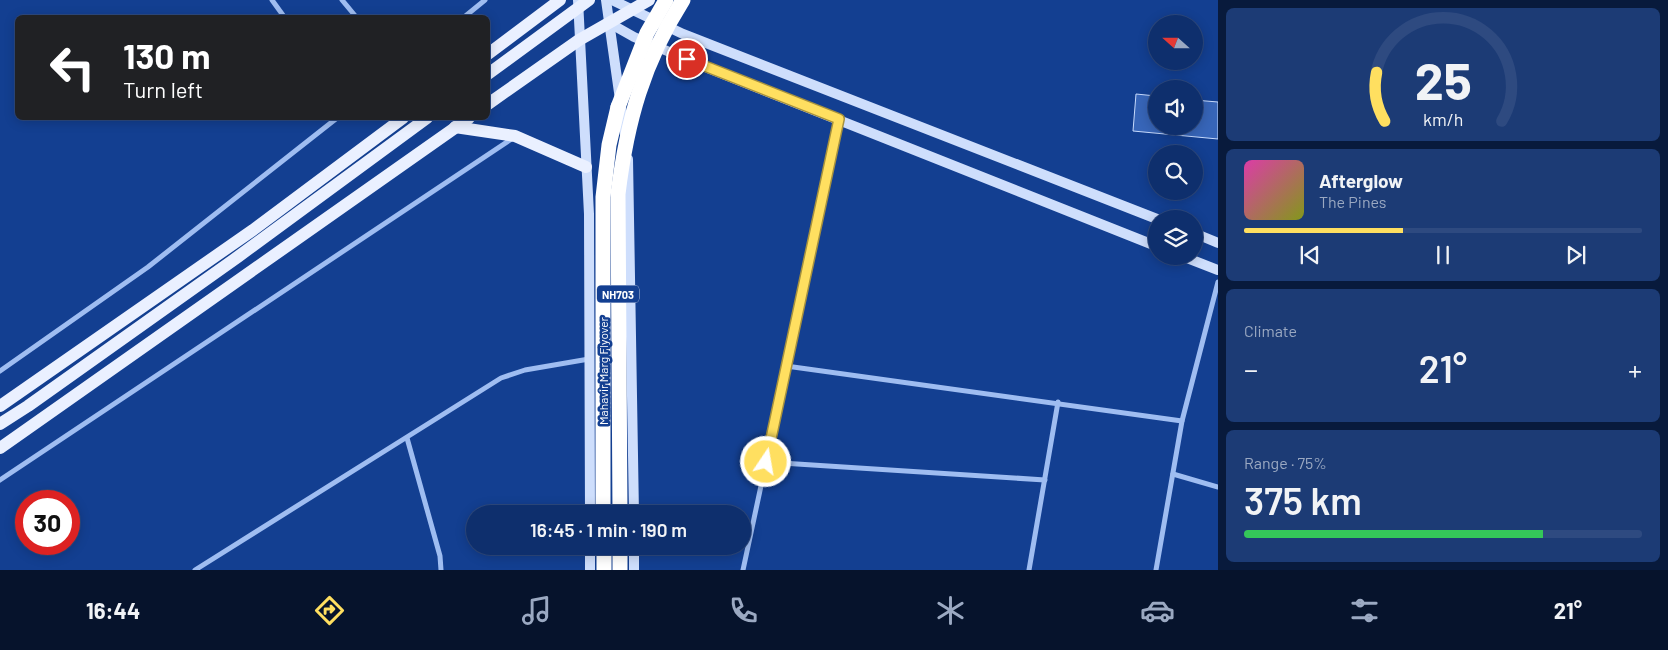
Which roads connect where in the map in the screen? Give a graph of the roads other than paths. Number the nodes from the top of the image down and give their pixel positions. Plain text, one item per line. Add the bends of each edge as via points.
1 (272, 0) edge
2 (342, 0) edge
3 (485, 0) edge
4 (560, 0) edge
5 (578, 0) edge
6 (588, 0) edge
7 (606, 0) edge
8 (612, 0) edge
9 (649, 0) edge
10 (666, 0) edge
11 (682, 0) edge
12 (632, 10) junction
13 (283, 15) edge
14 (354, 15) edge
15 (466, 15) edge
16 (611, 24) junction
17 (579, 40) junction
18 (490, 52) edge
19 (490, 73) edge
20 (490, 103) edge
21 (839, 119) junction
22 (334, 120) edge
23 (401, 120) edge
24 (424, 120) edge
25 (466, 120) edge
26 (455, 127) junction
27 (515, 136) junction
28 (586, 167) junction
29 (1148, 215) edge
30 (1203, 237) edge
31 (1148, 243) edge
32 (1218, 243) edge
33 (1203, 264) edge
34 (1218, 270) edge
35 (1218, 282) edge
36 (589, 359) junction
37 (786, 366) junction
38 (0, 371) edge
39 (1058, 402) junction
40 (0, 406) edge
41 (1182, 421) junction
42 (0, 424) edge
43 (406, 438) junction
44 (0, 448) edge
45 (766, 462) junction
46 (1173, 474) junction
47 (0, 480) edge
48 (1045, 480) junction
49 (1218, 487) edge
50 (590, 505) edge
51 (604, 505) edge
52 (620, 505) edge
53 (634, 505) edge
54 (590, 555) edge
55 (604, 555) edge
56 (620, 555) edge
57 (634, 555) edge
58 (195, 570) edge
59 (441, 570) edge
60 (590, 570) edge
61 (604, 570) edge
62 (620, 570) edge
63 (634, 570) edge
64 (743, 570) edge
65 (1029, 570) edge
66 (1156, 570) edge

1 - 13 street
2 - 14 street
3 - 15 street
4 - 18 main road
5 - 17 street
6 - 19 main road, bridge
7 - 16 street
8 - 12 street
9 - 12 main road
10 - 51 highway, Mahavir Marg Flyover / NH703, bridge via 647,34 618,107 607,163 603,197
11 - 52 highway, Mahavir Marg Flyover / NH703, bridge via 652,54 636,96 624,146 618,194
12 - 16 main road
12 - 29 street via 683,34
16 - 17 main road
16 - 21 street via 634,38
16 - 53 street via 629,166
17 - 20 main road
17 - 28 street
21 - 31 street
21 - 37 street
22 - 38 street via 148,267
23 - 40 main road via 253,230
24 - 42 main road via 239,256
25 - 26 main road
26 - 27 main road
26 - 44 main road
27 - 28 main road
27 - 47 street
28 - 36 street
30 - 32 street
33 - 34 street
35 - 41 street
36 - 43 street via 525,370 501,378
36 - 50 street
37 - 39 street
37 - 45 street
39 - 41 street
39 - 48 street
41 - 46 street
43 - 58 street
43 - 59 street via 440,556
45 - 48 street
45 - 64 street
46 - 49 street
46 - 66 street
48 - 65 street
54 - 60 street
55 - 61 highway
56 - 62 highway
57 - 63 street

